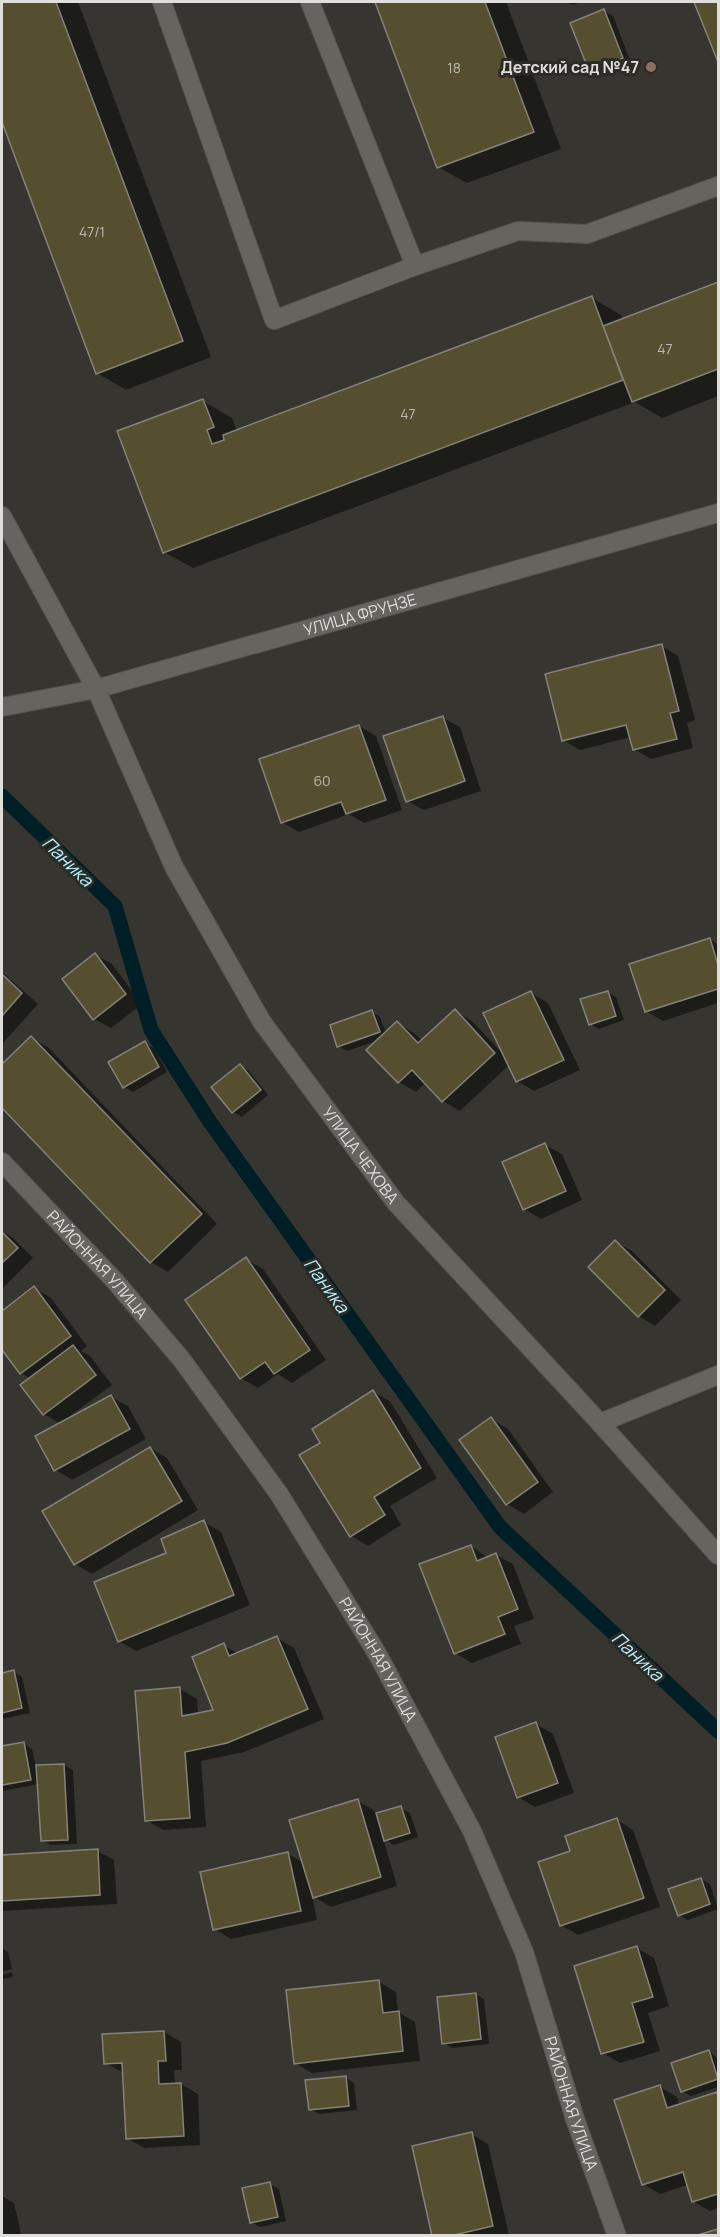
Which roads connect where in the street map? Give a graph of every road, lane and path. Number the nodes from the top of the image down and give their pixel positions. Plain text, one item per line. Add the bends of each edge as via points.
1 (162, 2) edge
2 (310, 2) edge
3 (718, 186) edge
4 (415, 266) junction
5 (718, 513) edge
6 (2, 516) edge
7 (96, 689) junction
8 (2, 707) edge
9 (2, 1162) edge
10 (718, 1375) edge
11 (600, 1423) junction
12 (718, 1555) edge
13 (617, 2235) edge

1 - 4 street via 274,320
2 - 4 street
3 - 4 street via 587,234 518,231
5 - 7 street, УЛИЦА ФРУНЗЕ
6 - 7 street, УЛИЦА ЧЕХОВА
7 - 8 street, УЛИЦА ФРУНЗЕ
7 - 11 street, УЛИЦА ЧЕХОВА via 174,867 262,1022 396,1203
9 - 13 street, РАЙОННАЯ УЛИЦА via 115,1281 182,1360 279,1494 378,1655 472,1831 524,1952 575,2119
10 - 11 street
11 - 12 street, УЛИЦА ЧЕХОВА

